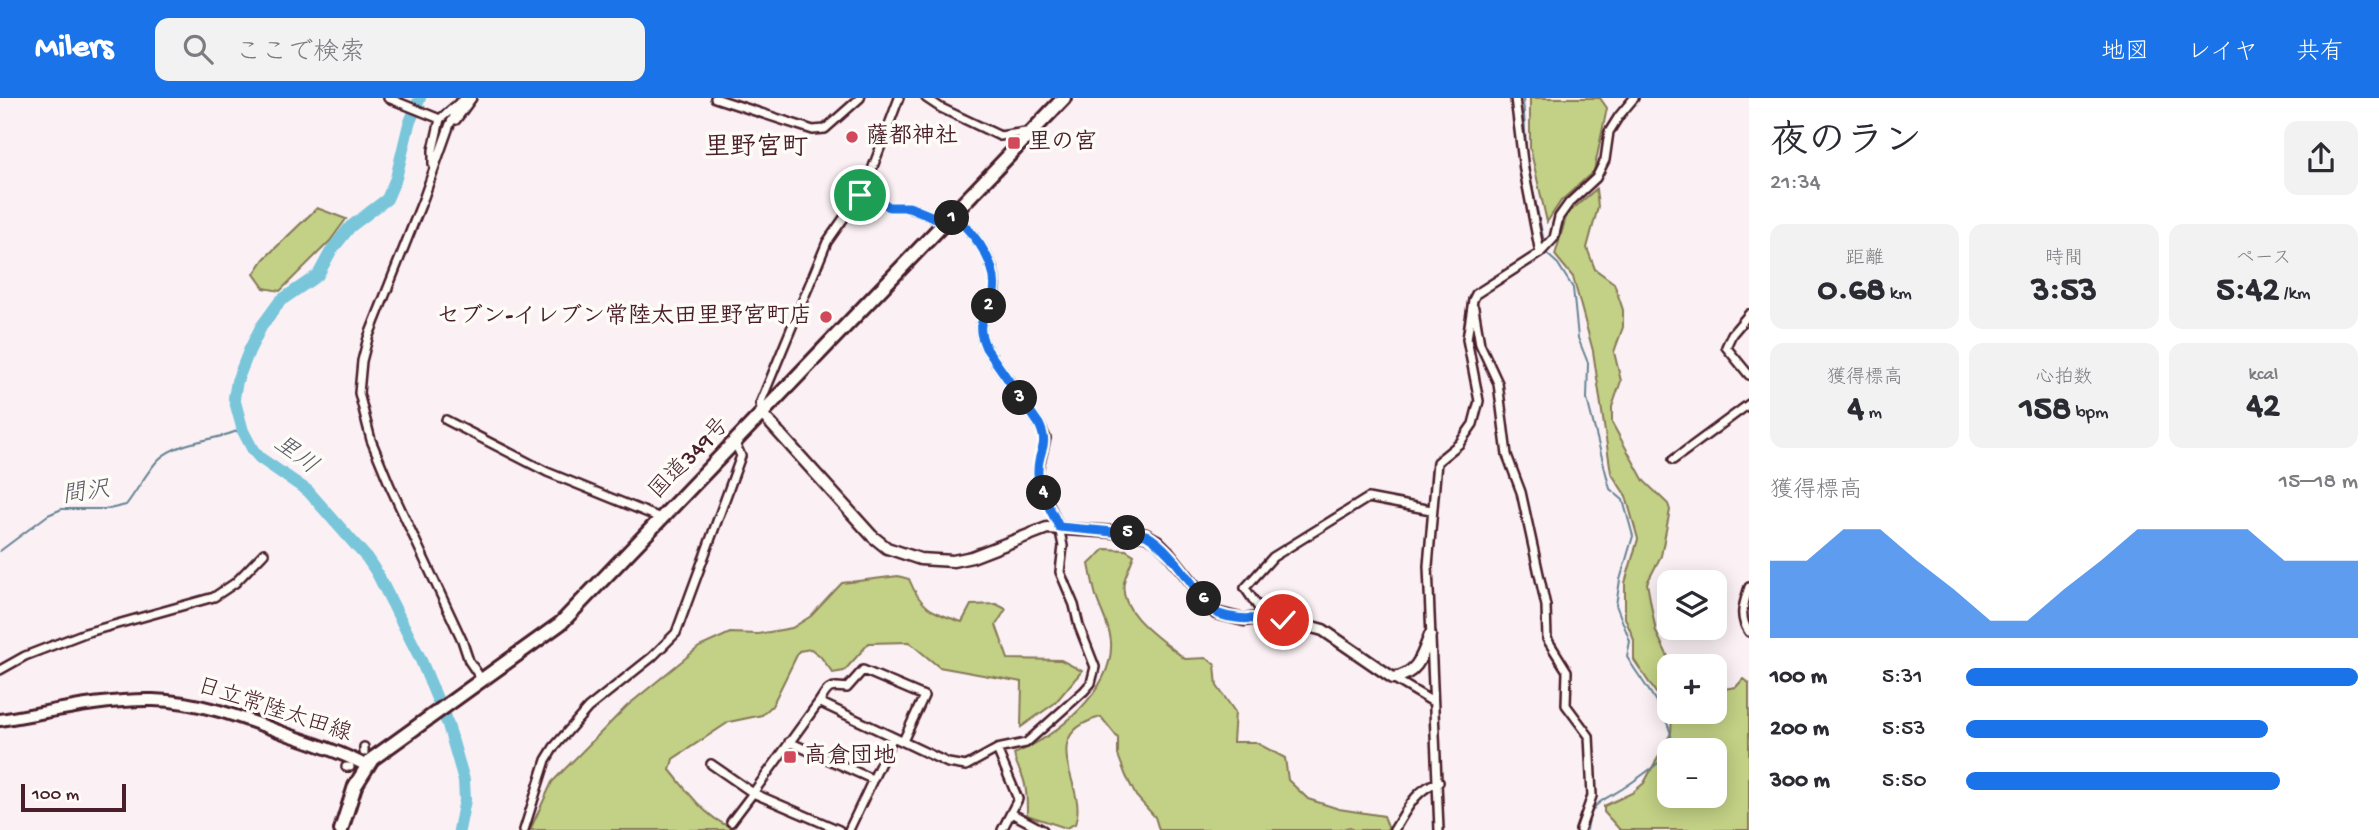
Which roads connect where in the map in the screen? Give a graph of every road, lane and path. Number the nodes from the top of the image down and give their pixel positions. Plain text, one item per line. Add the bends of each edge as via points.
1 (388, 98) edge
2 (464, 98) edge
3 (472, 98) edge
4 (715, 98) edge
5 (860, 98) edge
6 (887, 98) edge
7 (926, 98) edge
8 (1064, 98) edge
9 (1515, 98) edge
10 (1634, 98) edge
11 (897, 100) edge
12 (438, 117) junction
13 (449, 128) junction
14 (1033, 131) junction
15 (433, 172) junction
16 (865, 188) junction
17 (950, 217) junction
18 (1540, 253) junction
19 (1473, 300) junction
20 (1749, 314) edge
21 (1749, 375) edge
22 (1749, 404) edge
23 (762, 414) junction
24 (446, 420) dead end
25 (735, 443) junction
26 (1673, 460) dead end
27 (1431, 510) junction
28 (661, 521) junction
29 (1059, 527) junction
30 (264, 553) dead end
31 (1749, 587) edge
32 (1265, 617) junction
33 (1749, 632) edge
34 (1430, 635) junction
35 (0, 670) edge
36 (1394, 678) junction
37 (478, 682) junction
38 (819, 702) junction
39 (1433, 702) junction
40 (0, 720) edge
41 (893, 737) junction
42 (903, 741) junction
43 (789, 742) junction
44 (997, 749) junction
45 (711, 764) dead end
46 (367, 766) junction
47 (872, 779) junction
48 (1439, 782) junction
49 (753, 793) junction
50 (1012, 813) junction
51 (731, 822) dead end
52 (341, 830) edge
53 (524, 830) edge
54 (839, 830) edge
55 (849, 830) edge
56 (1002, 830) edge
57 (1043, 830) edge
58 (1394, 830) edge
59 (1439, 830) edge
60 (1580, 830) edge

1 - 12 street
2 - 12 street
2 - 13 street
3 - 13 street
4 - 5 street via 813,130 825,129
6 - 11 street
7 - 14 street via 1000,136
8 - 14 highway, 国道349号
9 - 18 street
10 - 18 street via 1609,132 1605,160 1596,178 1564,210 1554,238
11 - 16 street
12 - 15 street
13 - 15 street
14 - 17 highway, 国道349号
15 - 37 street via 368,338 359,393 371,440
16 - 17 street via 889,207
16 - 23 street via 827,242 760,404
17 - 23 highway, 国道349号
17 - 29 street via 971,232 992,268 996,282 979,326 981,337 1046,438 1038,471
18 - 19 street
19 - 27 street via 1467,339 1479,401 1473,424 1459,444 1437,462
19 - 60 street via 1479,344 1499,383 1507,455 1521,492 1546,606 1547,639 1567,671 1566,705 1589,736 1592,796
20 - 21 street via 1726,347
22 - 26 street
23 - 25 highway, 国道349号
23 - 29 street via 887,548 953,561
24 - 28 street via 547,472
25 - 28 highway, 国道349号
25 - 53 street via 741,456 676,633 588,708 554,747
27 - 32 street via 1368,498 1273,557 1245,588
27 - 34 street
28 - 37 highway, 国道349号 via 561,623
29 - 32 street via 1146,535 1167,551 1216,613 1244,620
29 - 44 street via 1063,546 1060,572 1094,674 1084,691 1026,743
30 - 35 street via 214,597 97,629 24,656
31 - 33 street via 1742,619
32 - 36 street via 1323,630
34 - 36 street via 1418,666
34 - 39 street
36 - 39 street
37 - 46 highway, 国道349号 via 383,749
38 - 41 street
38 - 42 street via 832,687 847,688 863,670 924,696
38 - 43 street
39 - 48 street
40 - 46 main road, 日立常陸太田線 via 134,700 180,702 222,712
41 - 42 street
41 - 47 street
42 - 44 street via 957,765
43 - 47 street
43 - 49 street
44 - 50 street via 1017,792
45 - 49 street
46 - 52 highway, 国道349号 via 355,786
47 - 55 street
48 - 58 street via 1427,785
48 - 59 street
49 - 51 street
49 - 54 street
50 - 56 street
50 - 57 street

